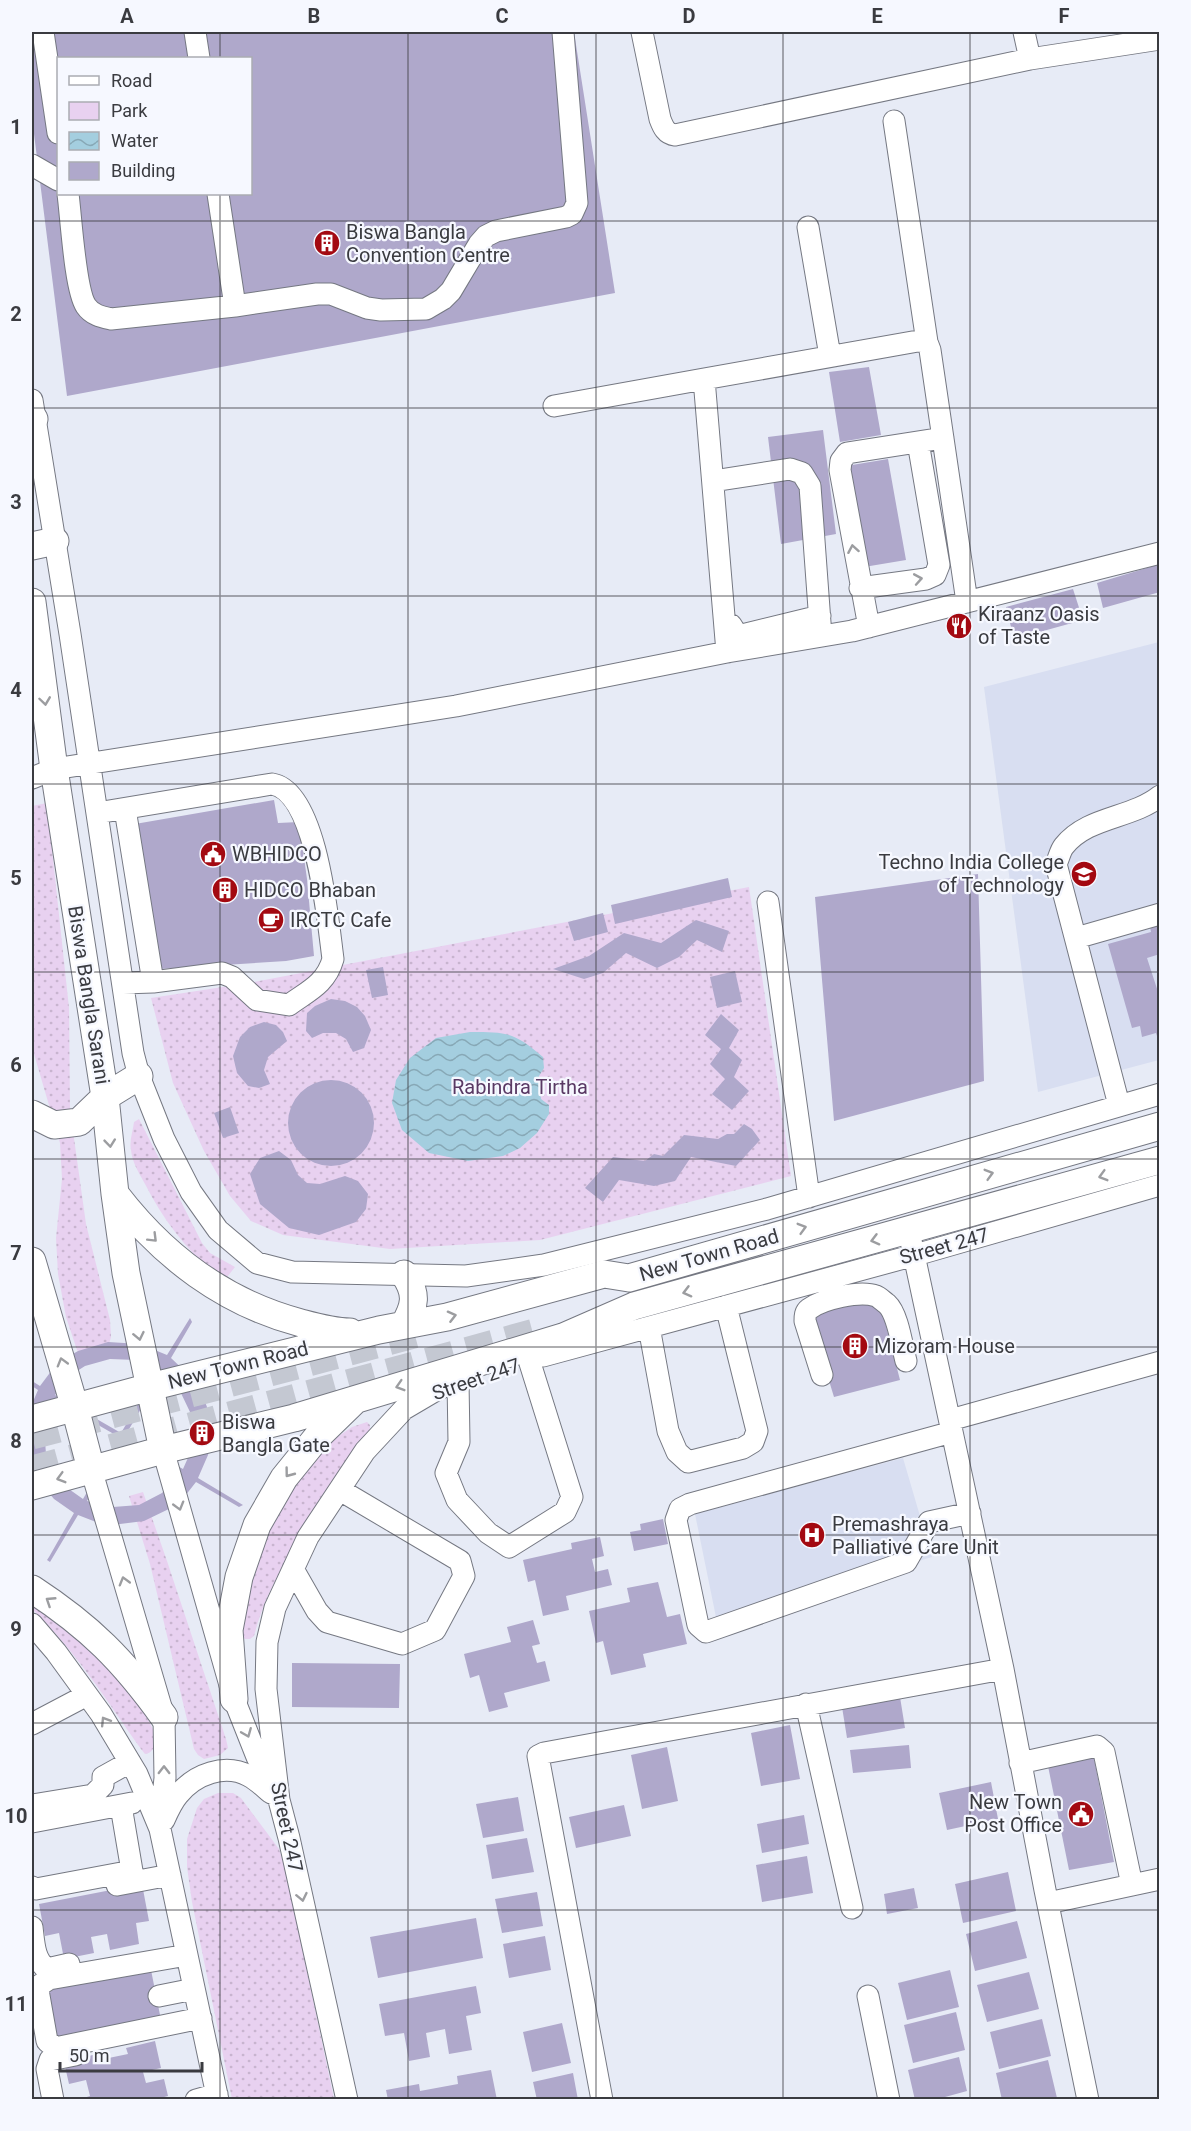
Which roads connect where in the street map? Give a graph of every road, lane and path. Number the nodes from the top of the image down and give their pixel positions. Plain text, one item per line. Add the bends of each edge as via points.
1 (43, 32) edge
2 (195, 32) edge
3 (563, 32) edge
4 (642, 32) edge
5 (1024, 32) edge
6 (1160, 39) edge
7 (199, 57) edge
8 (1030, 59) junction
9 (894, 121) dead end
10 (57, 126) edge
11 (32, 165) edge
12 (57, 179) edge
13 (68, 195) edge
14 (218, 195) edge
15 (808, 227) dead end
16 (235, 306) junction
17 (927, 342) junction
18 (830, 356) junction
19 (704, 379) junction
20 (554, 406) dead end
21 (32, 413) edge
22 (943, 438) junction
23 (918, 442) junction
24 (720, 480) junction
25 (43, 543) edge
26 (959, 549) junction
27 (937, 552) junction
28 (1160, 553) edge
29 (860, 588) junction
30 (32, 602) edge
31 (967, 602) junction
32 (821, 626) junction
33 (869, 627) junction
34 (727, 652) junction
35 (89, 765) junction
36 (43, 774) edge
37 (1160, 796) edge
38 (124, 808) junction
39 (96, 813) junction
40 (768, 902) dead end
41 (1160, 914) edge
42 (1076, 938) junction
43 (153, 982) junction
44 (123, 983) junction
45 (139, 1076) junction
46 (1160, 1094) edge
47 (105, 1097) junction
48 (1119, 1105) junction
49 (32, 1114) edge
50 (1160, 1126) edge
51 (1160, 1160) edge
52 (1160, 1185) edge
53 (115, 1194) junction
54 (809, 1197) junction
55 (911, 1243) junction
56 (32, 1261) edge
57 (404, 1274) junction
58 (629, 1278) junction
59 (822, 1279) junction
60 (564, 1296) dead end
61 (828, 1300) junction
62 (726, 1306) junction
63 (641, 1317) junction
64 (571, 1322) dead end
65 (391, 1327) junction
66 (529, 1360) junction
67 (906, 1361) dead end
68 (1160, 1362) edge
69 (822, 1375) dead end
70 (458, 1381) junction
71 (150, 1387) junction
72 (357, 1399) junction
73 (75, 1408) junction
74 (32, 1419) edge
75 (951, 1426) junction
76 (163, 1450) junction
77 (91, 1469) junction
78 (32, 1486) edge
79 (340, 1490) junction
80 (970, 1513) junction
81 (293, 1569) junction
82 (32, 1589) edge
83 (32, 1624) edge
84 (1003, 1669) junction
85 (87, 1695) junction
86 (234, 1699) junction
87 (806, 1704) junction
88 (164, 1717) junction
89 (32, 1724) edge
90 (130, 1761) junction
91 (1020, 1763) junction
92 (148, 1800) junction
93 (279, 1800) junction
94 (32, 1805) edge
95 (121, 1806) junction
96 (32, 1822) edge
97 (160, 1829) junction
98 (170, 1875) junction
99 (1160, 1879) edge
100 (1132, 1885) junction
101 (32, 1887) edge
102 (1048, 1904) junction
103 (32, 1906) edge
104 (852, 1908) dead end
105 (32, 1928) edge
106 (186, 1948) junction
107 (194, 1989) junction
108 (159, 1996) dead end
109 (868, 1996) dead end
110 (202, 2023) junction
111 (218, 2097) edge
112 (53, 2100) edge
113 (196, 2100) edge
114 (346, 2100) edge
115 (602, 2100) edge
116 (889, 2100) edge
117 (1088, 2100) edge

1 - 10 street
2 - 7 street
3 - 16 street via 577,203 572,214 486,236 451,291 426,309 367,308 331,294
4 - 8 street via 660,119 663,128 675,135
5 - 8 street
6 - 8 street
9 - 17 street
11 - 12 street
13 - 16 street via 80,290 86,306 96,315 111,319
14 - 16 street
15 - 18 street
17 - 18 street
17 - 22 street
18 - 19 street
19 - 20 street
19 - 24 street
21 - 25 street
22 - 23 street
22 - 26 street
23 - 27 street
29 -> 23 street via 841,461 847,453
24 - 32 street via 790,469 802,473 810,486
24 - 32 street via 735,634
24 - 34 street
25 - 35 street
26 - 27 street
26 - 31 street
29 -> 27 street via 935,575 939,565
28 - 31 street
29 - 33 street
30 -> 36 main road, Biswa Bangla Sarani
31 - 33 street
32 - 33 street
32 - 34 street
34 - 35 street via 456,706
35 - 36 street
35 - 39 street
36 - 47 main road, Biswa Bangla Sarani
37 - 42 street via 1147,807 1084,828 1063,847 1056,864
38 - 39 street
38 - 43 street
38 - 43 street via 281,785 309,830 320,868 333,960 322,981 289,1005 257,1000 232,976 222,973
39 - 44 street
40 - 54 street
41 - 42 street
42 - 48 street
43 - 44 street
44 - 45 street
45 - 47 main road
45 - 57 street via 191,1192 218,1230 257,1263 292,1272
46 - 48 street
47 - 49 main road via 79,1122 54,1125
47 -> 53 main road, Biswa Bangla Sarani
48 - 54 street
58 -> 50 main road, New Town Road
51 -> 55 main road
52 - 55 street, Street 247
53 -> 65 main road via 178,1262 230,1295 277,1316 317,1327 347,1332
53 -> 71 main road, Biswa Bangla Sarani via 126,1273
54 - 57 street via 544,1265 466,1275
55 - 59 street, Street 247
55 -> 63 main road
55 - 75 street
73 -> 56 main road
57 - 65 main road via 414,1296 412,1311
58 - 60 main road
65 -> 58 main road, New Town Road via 447,1317 604,1274
59 - 61 street
59 - 62 street, Street 247
61 - 67 street via 854,1294 876,1296 890,1306
61 - 69 street via 805,1314
62 - 63 street, Street 247
62 - 63 street via 757,1431 753,1442 743,1448 687,1462 677,1452 669,1431
63 - 64 main road
63 - 66 street, Street 247
63 -> 72 main road
65 - 71 main road, New Town Road
66 - 70 street, Street 247
66 - 70 street via 572,1497 565,1512 509,1547 488,1533 457,1500 446,1473 459,1442
68 - 75 street
70 - 79 street, Street 247 via 404,1409 365,1451
71 - 73 main road, New Town Road
71 - 76 main road, Biswa Bangla Sarani
72 - 76 main road
72 -> 86 main road via 318,1436 284,1478 257,1526 239,1576 229,1630
73 - 74 main road
73 - 77 main road
75 - 80 street
75 - 80 street via 680,1509 676,1520 699,1626 706,1632 906,1562 929,1522
76 - 77 main road
76 -> 86 street
77 -> 78 main road
88 -> 77 street
79 - 81 street, Street 247
79 - 81 street via 460,1561 464,1576 435,1630 402,1644 327,1622
80 - 84 street
81 - 93 street, Street 247 via 275,1608 267,1642 266,1689
88 -> 82 main road via 103,1642
83 - 85 street
84 - 87 street
84 - 91 street
85 - 89 street
90 -> 85 street
86 -> 93 street
87 - 104 street
87 - 115 street via 538,1756
97 -> 88 street via 165,1778
90 - 92 street
90 - 94 street via 104,1777 103,1785 93,1795
91 - 100 street via 1096,1746 1104,1752
91 - 102 street
92 - 95 street
92 - 97 street
93 - 97 street via 251,1776 224,1770 198,1777 187,1785 176,1796
93 -> 114 street, Street 247
95 - 96 street
95 - 101 street via 132,1871
97 - 98 street
98 - 103 street via 38,1901
98 - 106 street
99 - 100 street
100 - 102 street
102 - 117 street
105 - 106 street via 36,1956 47,1969
106 - 107 street
106 - 110 street via 49,1979 40,1985 47,2041 55,2048
107 - 108 street
107 - 110 street
109 - 116 street
110 - 111 street
110 - 112 street via 50,2060 47,2069
111 - 113 street

